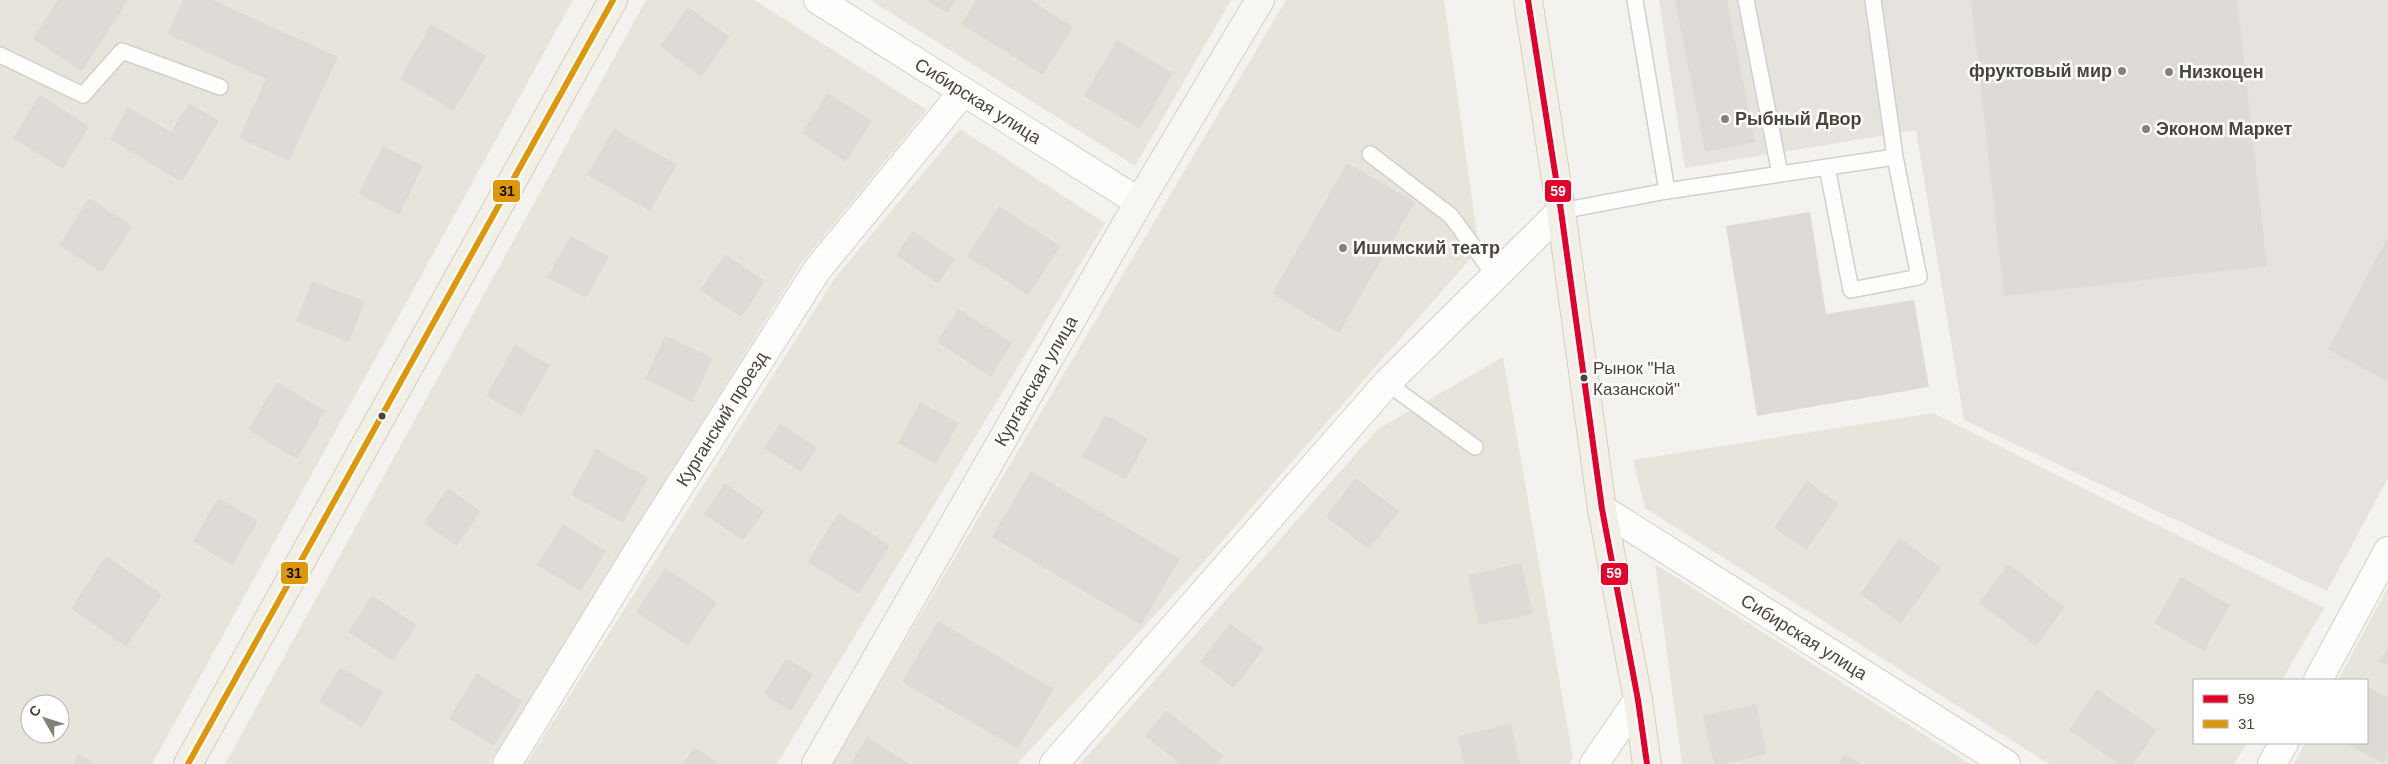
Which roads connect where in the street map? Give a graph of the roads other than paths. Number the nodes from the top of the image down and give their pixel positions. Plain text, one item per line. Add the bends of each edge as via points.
1 (613, 0) edge
2 (818, 0) edge
3 (1260, 0) edge
4 (1528, 0) edge
5 (1634, 0) edge
6 (1746, 0) edge
7 (1873, 0) edge
8 (0, 55) edge
9 (220, 86) dead end
10 (963, 92) junction
11 (1370, 154) dead end
12 (1895, 157) junction
13 (1827, 167) junction
14 (1780, 174) junction
15 (1667, 191) junction
16 (1139, 202) junction
17 (1561, 211) junction
18 (1495, 276) junction
19 (1388, 383) junction
20 (1475, 447) dead end
21 (1602, 509) junction
22 (2388, 551) edge
23 (2319, 679) edge
24 (1638, 700) junction
25 (2283, 744) edge
26 (188, 764) edge
27 (507, 764) edge
28 (816, 764) edge
29 (1054, 764) edge
30 (1594, 764) edge
31 (1647, 764) edge
32 (2006, 764) edge
33 (2272, 764) edge

1 - 26 main road
2 - 10 street, Сибирская улица
3 - 16 main road, Курганская улица
4 - 17 main road
5 - 15 lane
6 - 14 lane
7 - 12 lane
8 - 9 lane via 83,95 122,51
10 - 16 street, Сибирская улица
10 - 27 street, Курганский проезд via 817,270
11 - 18 lane via 1451,216
12 - 13 lane
12 - 13 lane via 1919,277 1851,290
13 - 14 lane
14 - 15 lane
15 - 17 lane
16 - 28 main road, Курганская улица
17 - 18 street
17 - 21 main road
18 - 19 street
19 - 20 lane
19 - 29 street
21 - 24 main road
21 - 32 street, Сибирская улица
22 - 23 street
24 - 30 street
24 - 31 main road
25 - 33 street

